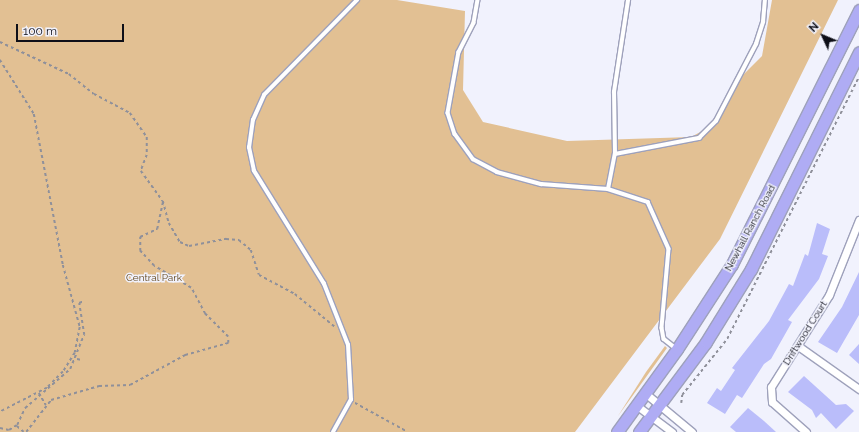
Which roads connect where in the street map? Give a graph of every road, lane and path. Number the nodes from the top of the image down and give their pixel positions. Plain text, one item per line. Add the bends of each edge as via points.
1 (358, 0) edge
2 (478, 0) edge
3 (628, 0) edge
4 (765, 0) edge
5 (859, 10) edge
6 (0, 42) edge
7 (859, 52) edge
8 (0, 60) edge
9 (615, 154) junction
10 (608, 189) junction
11 (163, 201) junction
12 (859, 220) edge
13 (84, 300) dead end
14 (343, 332) junction
15 (798, 346) junction
16 (678, 349) junction
17 (77, 359) junction
18 (82, 360) dead end
19 (859, 389) edge
20 (39, 393) junction
21 (645, 393) junction
22 (41, 397) junction
23 (351, 400) junction
24 (660, 404) junction
25 (46, 405) junction
26 (636, 405) junction
27 (0, 412) edge
28 (651, 416) junction
29 (17, 426) junction
30 (0, 428) edge
31 (10, 431) edge
32 (25, 432) edge
33 (333, 432) edge
34 (408, 432) edge
35 (617, 432) edge
36 (639, 432) edge
37 (672, 432) edge
38 (692, 432) edge
39 (806, 432) edge

1 - 14 lane via 264,95 253,120 249,148 254,171 324,284
2 - 10 lane via 474,23 460,52 448,113 454,134 473,159 496,172 541,184
3 - 9 lane via 614,92
4 - 9 lane via 763,22 756,44 716,121 699,138
5 - 16 main road, Newhall Ranch Road via 732,264
6 - 11 path via 69,74 94,94 130,113 147,137 147,155 142,171
7 - 24 main road, Newhall Ranch Road via 751,269 706,342
8 - 20 path via 34,114 63,265 80,327 70,364
9 - 10 lane
10 - 16 lane via 648,202 655,213 670,249 671,264 662,328 664,338
11 - 14 path via 169,223 180,242 189,246 239,240 251,250 259,275 294,294
11 - 25 path via 157,228 140,237 140,251 154,266 191,288 205,314 228,336 228,343 185,355 130,385 88,388
12 - 15 street, Driftwood Court via 829,295
13 - 17 path via 79,303 84,335
14 - 23 lane via 353,388
15 - 19 street
15 - 39 street, Driftwood Court via 771,387 772,402
16 - 21 main road, Newhall Ranch Road
17 - 18 path
17 - 22 path via 66,374
20 - 22 path
20 - 27 path
21 - 24 street
21 - 26 main road, Newhall Ranch Road
22 - 25 path
22 - 29 path via 25,408
23 - 33 lane
23 - 34 path
24 - 28 main road, Newhall Ranch Road
24 - 38 street
25 - 32 path
26 - 28 street
26 - 35 main road, Newhall Ranch Road
28 - 36 main road, Newhall Ranch Road
28 - 37 street
29 - 31 path
29 - 32 path
30 - 31 path

